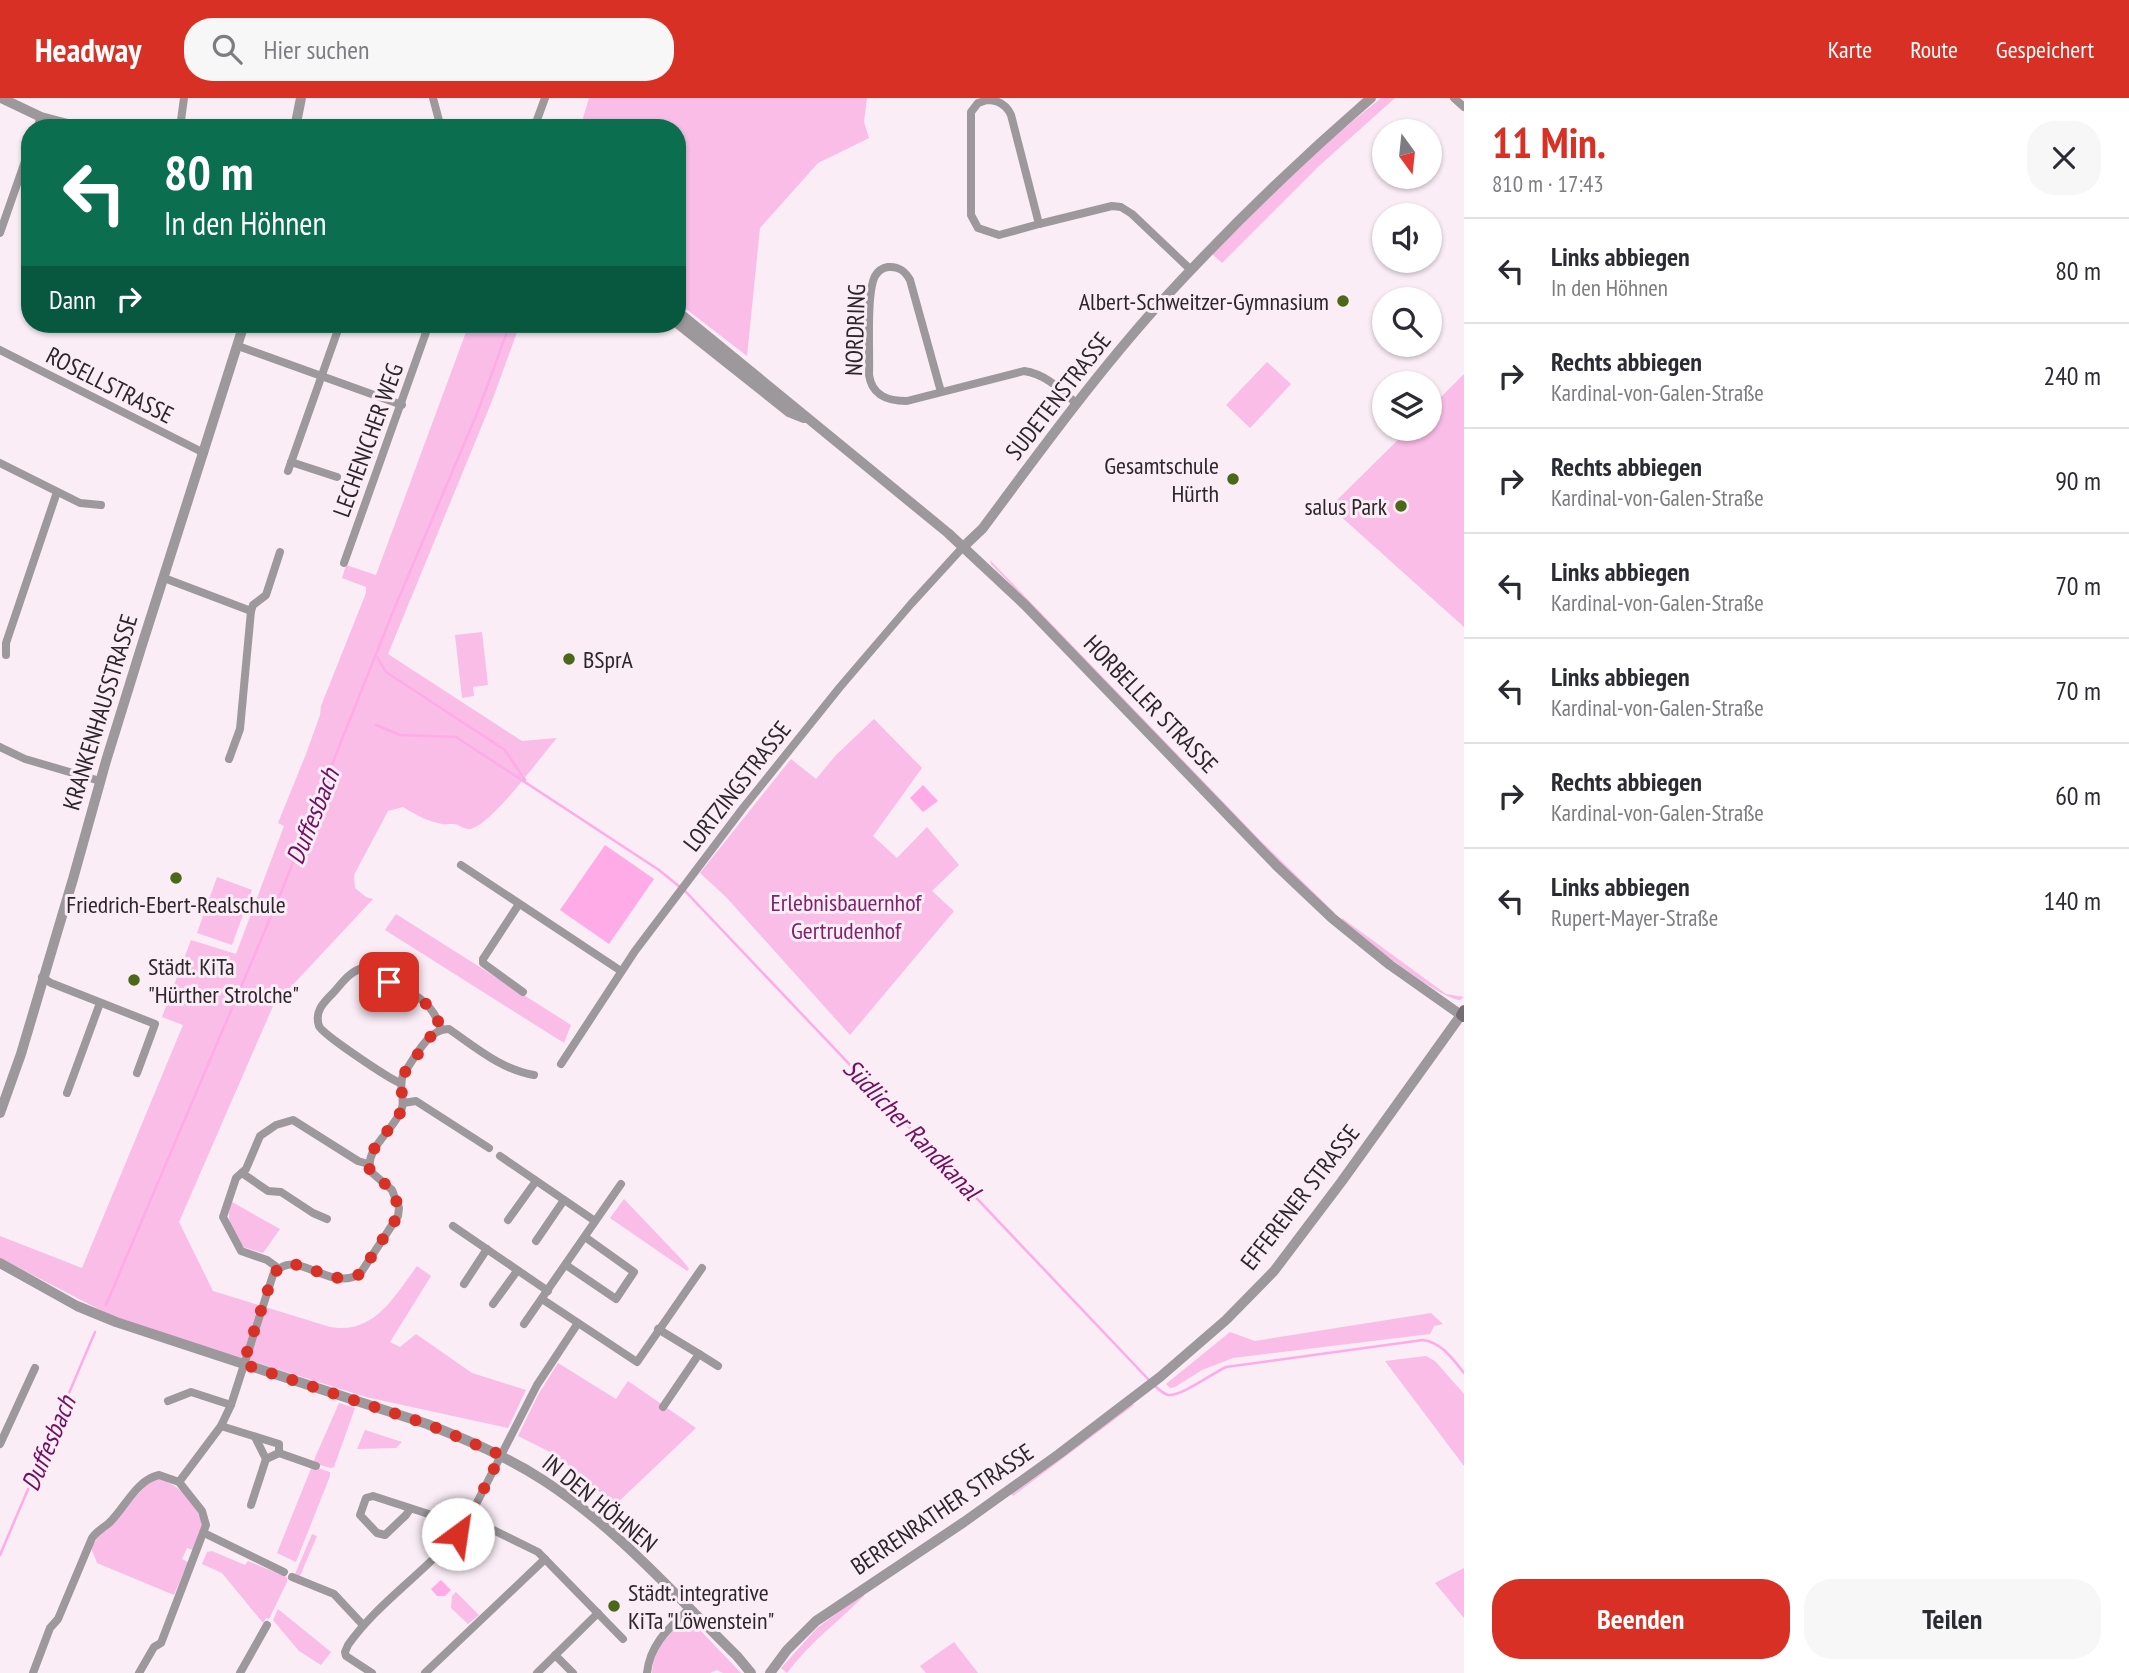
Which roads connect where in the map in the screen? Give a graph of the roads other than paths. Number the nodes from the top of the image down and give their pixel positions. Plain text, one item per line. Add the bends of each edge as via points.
1 (1, 98) edge
2 (184, 98) edge
3 (301, 98) edge
4 (433, 98) edge
5 (545, 98) edge
6 (1371, 98) edge
7 (1454, 98) edge
8 (1464, 107) edge
9 (41, 117) joint
10 (49, 119) edge
11 (181, 119) edge
12 (297, 119) edge
13 (439, 119) edge
14 (537, 119) edge
15 (21, 180) edge
16 (1039, 224) junction
17 (0, 233) edge
18 (1191, 270) junction
19 (686, 318) edge
20 (686, 330) edge
21 (241, 333) edge
22 (337, 333) edge
23 (426, 333) edge
24 (237, 346) junction
25 (0, 350) edge
26 (321, 376) junction
27 (941, 392) junction
28 (1077, 404) junction
29 (401, 405) junction
30 (807, 420) junction
31 (204, 453) junction
32 (0, 463) edge
33 (337, 477) dead end
34 (57, 492) junction
35 (101, 505) dead end
36 (963, 547) junction
37 (280, 552) dead end
38 (344, 563) dead end
39 (164, 578) junction
40 (251, 611) junction
41 (6, 655) dead end
42 (0, 747) edge
43 (229, 759) dead end
44 (100, 780) junction
45 (461, 865) dead end
46 (519, 904) junction
47 (621, 971) junction
48 (42, 977) junction
49 (523, 992) dead end
50 (100, 1003) junction
51 (1463, 1014) edge
52 (441, 1029) junction
53 (561, 1064) dead end
54 (137, 1073) dead end
55 (534, 1075) dead end
56 (400, 1083) junction
57 (67, 1093) dead end
58 (403, 1103) junction
59 (0, 1113) edge
60 (489, 1148) dead end
61 (500, 1156) dead end
62 (368, 1164) junction
63 (242, 1173) junction
64 (536, 1181) junction
65 (621, 1184) dead end
66 (564, 1200) junction
67 (327, 1219) dead end
68 (508, 1220) dead end
69 (595, 1221) junction
70 (453, 1226) dead end
71 (585, 1237) junction
72 (536, 1241) dead end
73 (486, 1249) junction
74 (0, 1263) edge
75 (566, 1265) junction
76 (278, 1268) junction
77 (702, 1268) dead end
78 (517, 1271) junction
79 (464, 1284) dead end
80 (548, 1291) junction
81 (542, 1299) junction
82 (493, 1304) dead end
83 (578, 1323) junction
84 (524, 1324) dead end
85 (658, 1329) junction
86 (699, 1354) junction
87 (243, 1364) junction
88 (718, 1366) dead end
89 (36, 1368) dead end
90 (1145, 1388) joint
91 (168, 1401) dead end
92 (231, 1405) junction
93 (663, 1407) dead end
94 (221, 1426) junction
95 (255, 1437) junction
96 (0, 1444) edge
97 (279, 1453) junction
98 (501, 1455) junction
99 (266, 1459) junction
100 (316, 1466) dead end
101 (179, 1482) junction
102 (251, 1505) dead end
103 (410, 1508) junction
104 (469, 1518) junction
105 (204, 1533) junction
106 (458, 1534) junction
107 (545, 1559) junction
108 (689, 1609) junction
109 (598, 1613) junction
110 (267, 1625) dead end
111 (363, 1625) junction
112 (623, 1639) dead end
113 (555, 1655) junction
114 (33, 1673) edge
115 (139, 1673) edge
116 (240, 1673) edge
117 (372, 1673) edge
118 (425, 1673) edge
119 (537, 1673) edge
120 (573, 1673) edge
121 (647, 1673) edge
122 (751, 1673) edge
123 (770, 1673) edge

1 - 9 street
2 - 11 street
3 - 12 street
4 - 13 street
5 - 14 street
6 - 18 street, SUDETENSTRASSE via 1306,155
7 - 8 street
9 - 10 street
15 - 17 street
16 - 16 street via 1008,109 996,100 978,103 971,112 970,125 974,221 984,232 999,235
16 - 18 street via 1121,207
18 - 28 street, SUDETENSTRASSE
19 - 30 street, HORBELLER STRASSE
20 - 30 street, HORBELLER STRASSE via 789,412
21 - 24 street, KRANKENHAUSSTRASSE
22 - 26 street
23 - 29 street, LECHENICHER WEG
24 - 26 street
24 - 31 street, KRANKENHAUSSTRASSE
25 - 31 street, ROSELLSTRASSE
26 - 29 street
26 - 33 street via 290,467
27 - 27 street, NORDRING via 910,280 898,267 887,267 873,279 870,383 875,391 895,401
27 - 28 street, NORDRING via 1024,371 1046,378
28 - 36 street, SUDETENSTRASSE
29 - 38 street, LECHENICHER WEG
30 - 36 street, HORBELLER STRASSE
31 - 39 street, KRANKENHAUSSTRASSE
32 - 34 street
34 - 35 street via 80,503
34 - 41 street via 6,643
36 - 47 street, LORTZINGSTRASSE via 840,687
36 - 51 street, HORBELLER STRASSE via 1332,918 1390,965
37 - 40 street via 266,595
39 - 40 street
39 - 44 street, KRANKENHAUSSTRASSE
40 - 43 street via 240,729
42 - 44 street via 25,759
44 - 48 street, KRANKENHAUSSTRASSE
45 - 46 street
46 - 47 street
46 - 49 street via 483,963
47 - 53 street, LORTZINGSTRASSE
48 - 50 street
48 - 59 street, KRANKENHAUSSTRASSE
50 - 54 street via 155,1024
50 - 57 street
51 - 90 street, EFFERENER STRASSE via 1274,1271 1226,1320
52 - 55 street via 449,1029 520,1073
52 - 56 street via 433,1033
52 - 56 street via 431,1007 363,968 353,972 321,1006 318,1020 323,1033
56 - 58 street
58 - 60 street via 416,1101
58 - 62 street
61 - 64 street
62 - 63 street via 293,1120 260,1136
62 - 76 street via 374,1176 392,1190 399,1208 360,1274 345,1280 295,1264
63 - 67 street
63 - 76 street via 223,1212 224,1222 241,1251
64 - 66 street
64 - 68 street
65 - 69 street
66 - 69 street
66 - 72 street
69 - 71 street
70 - 73 street
71 - 75 street
71 - 75 street via 634,1272 616,1299
73 - 78 street
73 - 79 street
74 - 87 street, IN DEN HÖHNEN via 95,1314
75 - 80 street
76 - 87 street
77 - 85 street
78 - 80 street
78 - 82 street
80 - 81 street
81 - 83 street
81 - 84 street
83 - 85 street via 637,1362
83 - 98 street via 537,1385
85 - 86 street
86 - 88 street
86 - 93 street
87 - 92 street
87 - 98 street, IN DEN HÖHNEN via 427,1424
89 - 96 street
90 - 123 street, BERRENRATHER STRASSE via 1006,1493 816,1621
91 - 92 street via 191,1392
92 - 94 street
94 - 95 street
94 - 101 street
95 - 97 street via 279,1444
95 - 99 street
97 - 99 street
97 - 100 street
98 - 104 street
98 - 108 street, IN DEN HÖHNEN via 581,1508
99 - 102 street
101 - 105 street via 202,1511
101 - 114 street via 159,1475 149,1478 98,1530
103 - 103 street via 373,1496 366,1498 360,1515 385,1535
103 - 106 street via 444,1519
104 - 106 street
104 - 107 street
105 - 111 street via 334,1594
105 - 115 street via 162,1643 154,1647
106 - 111 street
107 - 109 street
107 - 118 street
108 - 121 street via 654,1646
108 - 122 street, IN DEN HÖHNEN
109 - 112 street
109 - 113 street
110 - 116 street
111 - 117 street via 345,1652
113 - 119 street
113 - 120 street

